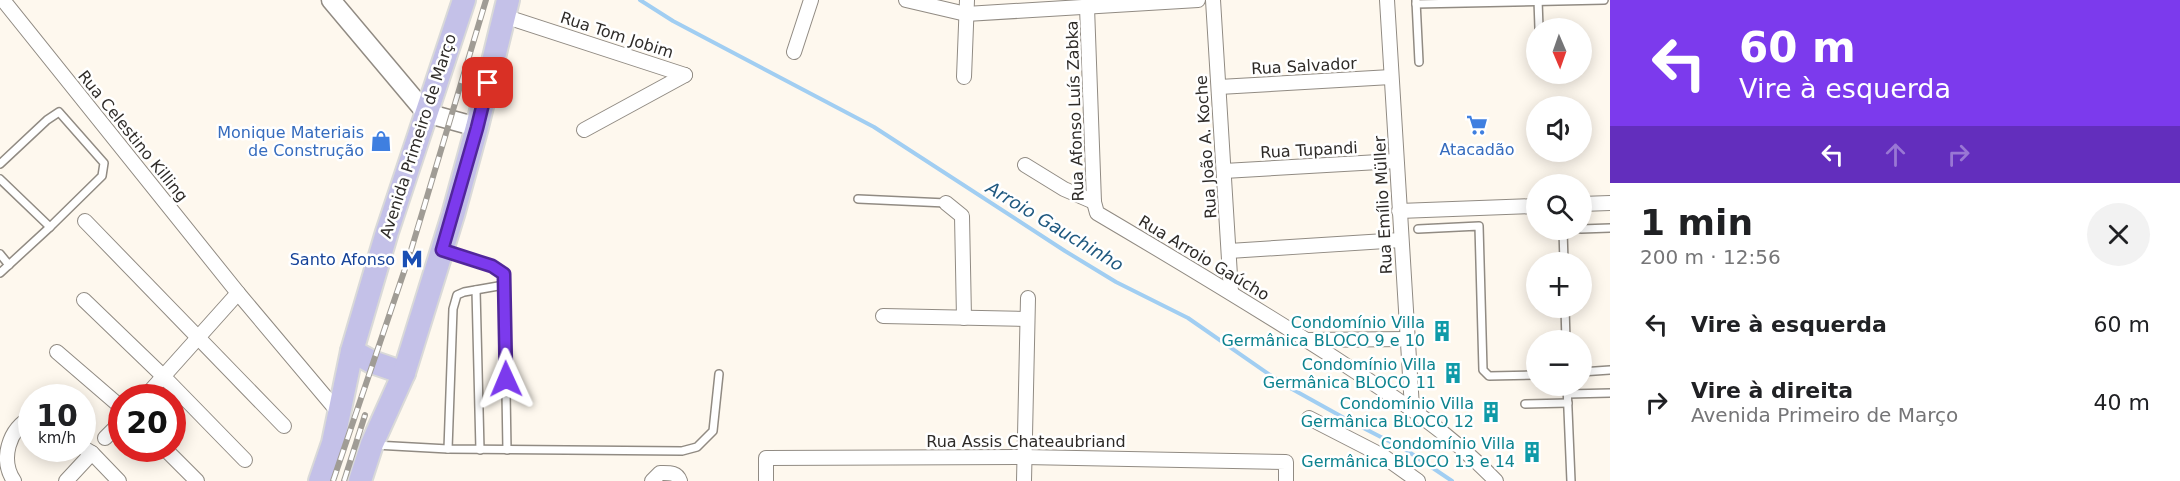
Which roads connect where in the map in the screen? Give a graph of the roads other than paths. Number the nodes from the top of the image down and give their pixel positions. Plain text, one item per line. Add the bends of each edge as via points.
1 (3, 0) edge
2 (331, 0) edge
3 (464, 0) edge
4 (811, 0) edge
5 (906, 0) edge
6 (1198, 0) edge
7 (1213, 0) edge
8 (1387, 0) edge
9 (1604, 0) edge
10 (1538, 1) edge
11 (1416, 2) edge
12 (967, 7) edge
13 (1087, 7) junction
14 (506, 8) edge
15 (1539, 18) edge
16 (794, 52) dead end
17 (1419, 62) dead end
18 (964, 77) dead end
19 (1391, 77) junction
20 (1219, 87) junction
21 (426, 112) junction
22 (477, 128) junction
23 (584, 130) dead end
24 (1396, 161) junction
25 (0, 164) edge
26 (1025, 165) dead end
27 (1224, 171) junction
28 (0, 179) edge
29 (858, 199) dead end
30 (1610, 202) edge
31 (946, 203) joint
32 (1592, 203) edge
33 (1526, 206) edge
34 (1096, 208) junction
35 (1399, 211) junction
36 (85, 220) dead end
37 (50, 227) junction
38 (1610, 228) edge
39 (1418, 229) dead end
40 (1592, 229) edge
41 (1401, 240) junction
42 (442, 250) junction
43 (1229, 251) junction
44 (0, 254) edge
45 (9, 265) junction
46 (0, 273) edge
47 (504, 285) junction
48 (476, 290) junction
49 (238, 292) junction
50 (1232, 292) junction
51 (1028, 298) dead end
52 (84, 300) dead end
53 (883, 316) dead end
54 (964, 318) junction
55 (1027, 318) junction
56 (199, 338) junction
57 (1407, 339) junction
58 (1306, 340) junction
59 (352, 351) junction
60 (57, 352) dead end
61 (1610, 370) edge
62 (1592, 371) edge
63 (404, 373) junction
64 (719, 374) dead end
65 (1526, 375) edge
66 (164, 377) junction
67 (157, 384) edge
68 (1610, 393) edge
69 (108, 396) edge
70 (1568, 399) junction
71 (1525, 404) dead end
72 (1412, 408) junction
73 (339, 413) junction
74 (1309, 417) dead end
75 (284, 426) dead end
76 (18, 429) edge
77 (108, 435) edge
78 (105, 438) dead end
79 (372, 444) junction
80 (448, 449) junction
81 (480, 450) junction
82 (507, 450) junction
83 (1024, 457) junction
84 (96, 459) edge
85 (245, 460) dead end
86 (79, 462) edge
87 (178, 462) edge
88 (14, 481) edge
89 (66, 481) edge
90 (119, 481) edge
91 (197, 481) edge
92 (320, 481) edge
93 (360, 481) edge
94 (652, 481) edge
95 (680, 481) edge
96 (766, 481) edge
97 (1024, 481) edge
98 (1286, 481) edge
99 (1418, 481) edge
100 (1496, 481) edge
101 (1571, 481) edge

1 - 49 street, Rua Celestino Killing
2 - 21 street
3 - 21 main road, Avenida Primeiro de Março
4 - 16 street
5 - 12 street
6 - 13 street
7 - 20 street, Rua João A. Koche
8 - 19 street, Rua Emílio Müller
9 - 10 lane
10 - 11 lane
10 - 15 lane
11 - 17 lane
12 - 13 street
12 - 18 street
13 - 34 street, Rua Afonso Luís Zabka
14 - 22 main road
14 - 23 street, Rua Tom Jobim via 685,75
19 - 20 street, Rua Salvador
19 - 24 street, Rua Emílio Müller
20 - 27 street, Rua João A. Koche
21 - 22 street
21 - 59 main road, Avenida Primeiro de Março
22 - 42 main road
24 - 27 street, Rua Tupandi
24 - 35 street, Rua Emílio Müller
25 - 37 lane via 59,112 104,163 102,176
26 - 34 street, Rua Arroio Gaúcho
27 - 43 street, Rua João A. Koche
28 - 37 lane
29 - 31 lane
30 - 32 street
31 - 54 street via 962,216
33 - 35 street
34 - 50 street, Rua Arroio Gaúcho
35 - 41 street, Rua Emílio Müller
36 - 56 street
37 - 45 lane
38 - 40 lane
39 - 65 lane via 1479,226 1483,370 1489,376
41 - 43 street
41 - 57 street, Rua Emílio Müller
42 - 47 lane via 492,266 504,274
42 - 63 main road
43 - 50 street, Rua João A. Koche
44 - 45 lane
45 - 46 lane
47 - 48 lane
47 - 82 lane
48 - 80 lane via 457,295 453,309
48 - 81 lane
49 - 56 street
49 - 73 street, Rua Celestino Killing
50 - 58 street, Rua Arroio Gaúcho
51 - 55 street
52 - 66 street
53 - 54 street
54 - 55 street
55 - 83 street
56 - 66 street
56 - 75 street
57 - 58 street
57 - 72 street, Rua Emílio Müller
58 - 72 street, Rua Arroio Gaúcho
59 - 63 main road
59 - 73 main road, Avenida Primeiro de Março
60 - 69 street
61 - 62 lane
63 - 79 main road
64 - 82 lane via 713,431 697,447 682,451
66 - 67 street
66 - 85 street
68 - 70 lane
70 - 71 lane
70 - 101 lane
72 - 100 street, Rua Arroio Gaúcho
73 - 92 main road, Avenida Primeiro de Março
74 - 99 street via 1383,456
76 - 88 street via 6,446 4,462
77 - 78 street
79 - 80 lane
79 - 93 main road
80 - 81 lane
81 - 82 lane
83 - 96 street, Rua Assis Chateaubriand via 766,458
83 - 97 street
83 - 98 street, Rua Assis Chateaubriand via 1286,462
84 - 90 street
86 - 89 street
87 - 91 street
94 - 95 street via 660,473 673,473

